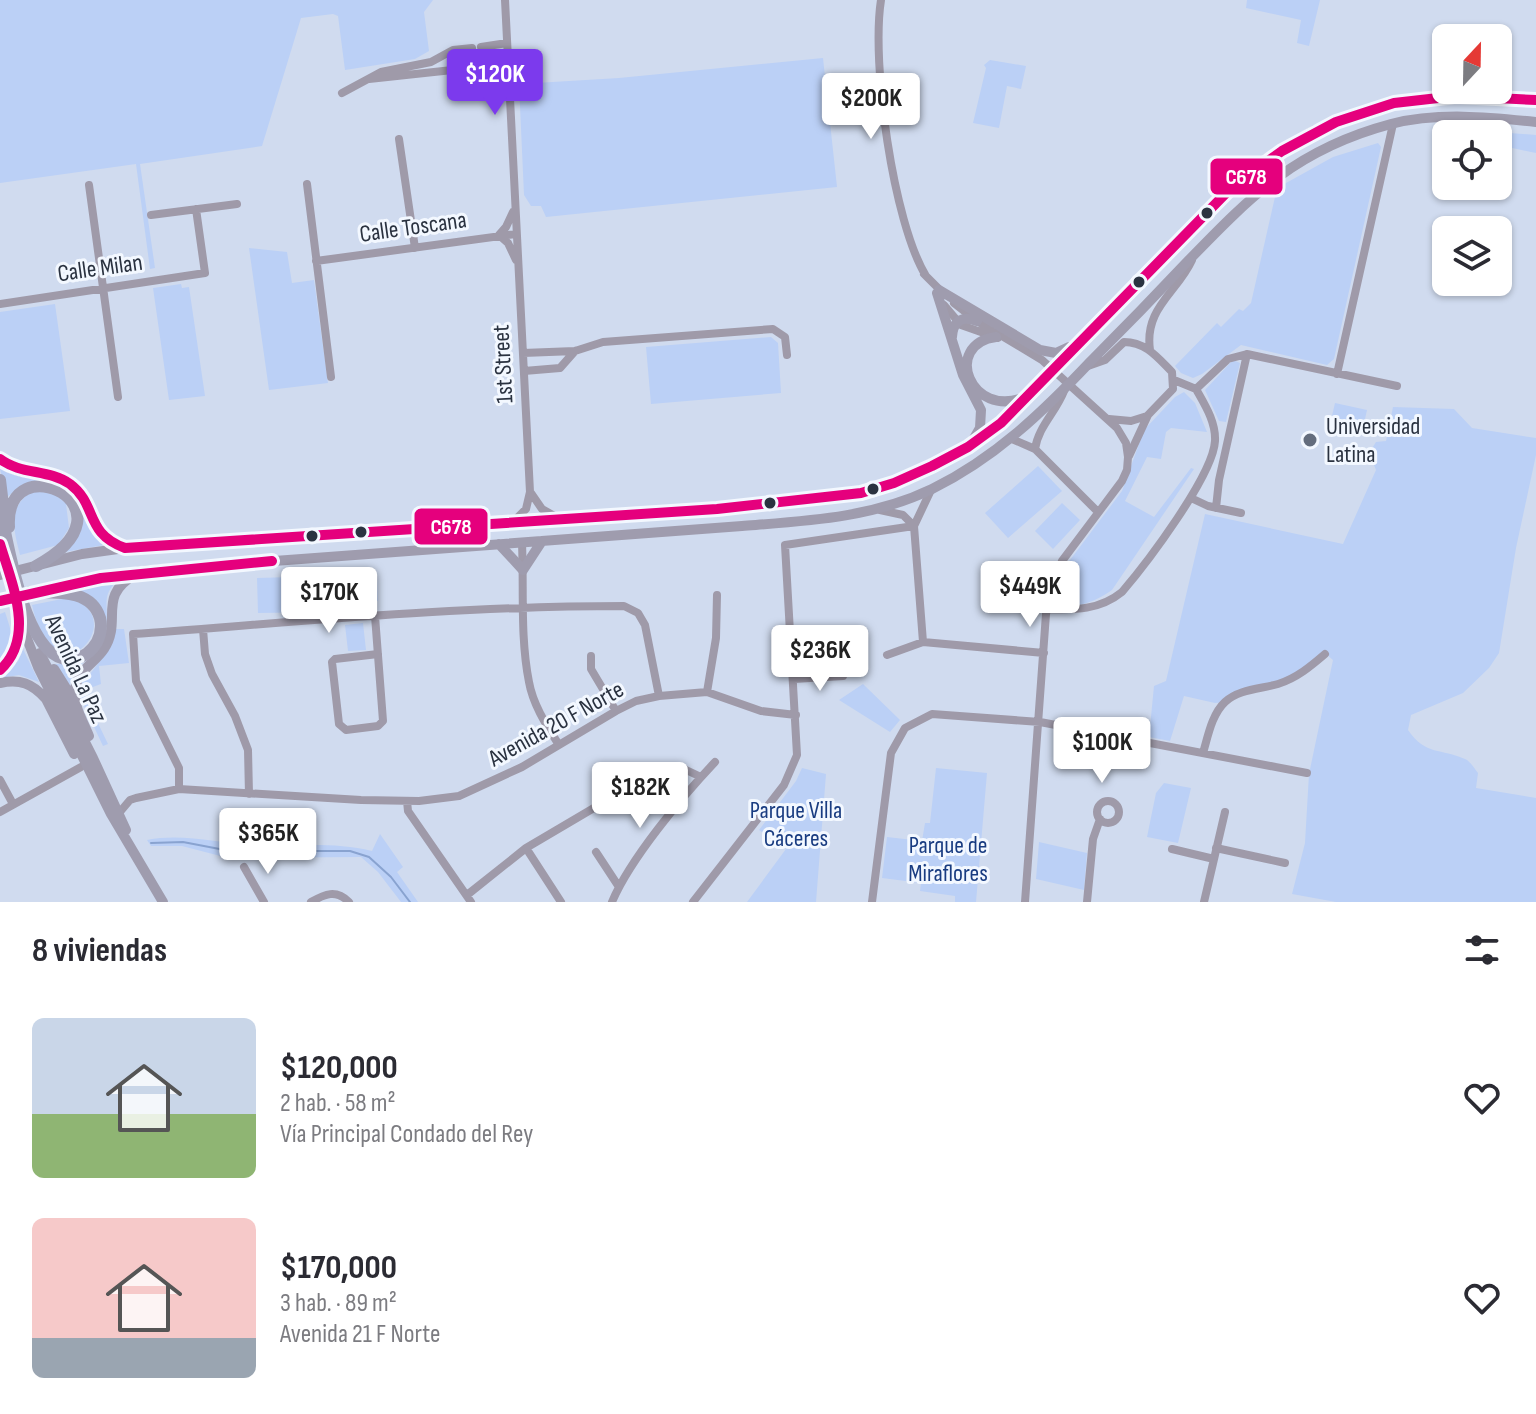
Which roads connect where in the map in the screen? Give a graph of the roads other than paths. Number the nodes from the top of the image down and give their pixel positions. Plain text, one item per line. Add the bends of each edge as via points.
1 (505, 0) edge
2 (881, 0) edge
3 (507, 43) junction
4 (453, 50) junction
5 (508, 64) junction
6 (456, 69) junction
7 (369, 79) junction
8 (342, 93) dead end
9 (1536, 100) edge
10 (1536, 122) edge
11 (1393, 124) junction
12 (399, 139) dead end
13 (307, 184) dead end
14 (89, 185) dead end
15 (237, 204) dead end
16 (515, 208) junction
17 (196, 209) junction
18 (151, 215) dead end
19 (516, 234) junction
20 (499, 235) junction
21 (415, 248) junction
22 (1195, 254) junction
23 (316, 261) junction
24 (518, 264) junction
25 (103, 288) junction
26 (938, 291) junction
27 (0, 304) edge
28 (977, 321) junction
29 (957, 322) junction
30 (1089, 331) junction
31 (996, 337) junction
32 (952, 338) junction
33 (1010, 342) junction
34 (1150, 350) junction
35 (575, 351) junction
36 (523, 353) junction
37 (1247, 354) junction
38 (787, 355) dead end
39 (1086, 367) junction
40 (524, 371) junction
41 (1337, 374) junction
42 (331, 377) dead end
43 (1174, 380) junction
44 (1397, 386) dead end
45 (1196, 389) junction
46 (1064, 391) junction
47 (118, 397) dead end
48 (1027, 397) junction
49 (1148, 415) junction
50 (1109, 418) junction
51 (1012, 439) junction
52 (968, 447) junction
53 (1035, 449) junction
54 (1213, 456) junction
55 (1128, 457) junction
56 (0, 459) edge
57 (1224, 459) junction
58 (0, 480) edge
59 (931, 490) junction
60 (530, 492) junction
61 (1191, 498) junction
62 (0, 507) edge
63 (1216, 508) junction
64 (880, 510) junction
65 (1098, 512) junction
66 (1241, 513) dead end
67 (560, 518) junction
68 (514, 521) junction
69 (914, 526) junction
70 (542, 541) junction
71 (522, 543) junction
72 (499, 544) junction
73 (3, 548) edge
74 (125, 548) junction
75 (36, 566) junction
76 (523, 570) junction
77 (142, 571) junction
78 (0, 575) edge
79 (30, 592) junction
80 (717, 595) dead end
81 (0, 601) edge
82 (524, 607) junction
83 (1048, 609) junction
84 (375, 616) junction
85 (24, 620) junction
86 (203, 629) junction
87 (923, 642) junction
88 (1044, 653) junction
89 (378, 654) junction
90 (1325, 654) dead end
91 (887, 655) dead end
92 (591, 656) dead end
93 (0, 670) edge
94 (843, 676) dead end
95 (794, 679) junction
96 (0, 683) edge
97 (707, 692) junction
98 (659, 696) junction
99 (46, 699) junction
100 (74, 701) junction
101 (616, 711) junction
102 (796, 715) junction
103 (1040, 722) junction
104 (559, 745) junction
105 (1203, 753) junction
106 (87, 762) junction
107 (715, 762) dead end
108 (1307, 773) dead end
109 (701, 777) junction
110 (0, 780) edge
111 (105, 783) junction
112 (179, 789) junction
113 (249, 794) junction
114 (107, 797) junction
115 (130, 800) junction
116 (407, 801) junction
117 (13, 804) junction
118 (0, 812) edge
119 (1225, 812) dead end
120 (119, 813) junction
121 (1100, 819) dead end
122 (130, 843) junction
123 (526, 848) junction
124 (1216, 848) junction
125 (1172, 849) dead end
126 (596, 852) dead end
127 (1214, 859) junction
128 (1285, 863) dead end
129 (244, 867) dead end
130 (619, 887) junction
131 (469, 899) edge
132 (163, 902) edge
133 (264, 902) edge
134 (311, 902) edge
135 (349, 902) edge
136 (561, 902) edge
137 (612, 902) edge
138 (693, 902) edge
139 (872, 902) edge
140 (1025, 902) edge
141 (1087, 902) edge
142 (1204, 902) edge

1 - 3 street, 1st Street
2 - 26 street via 879,49 887,140 915,257
3 - 4 street
3 - 5 street, 1st Street
4 - 6 street
4 - 7 street via 431,62
5 - 6 street
5 - 16 street, 1st Street
6 - 7 street
7 - 8 street
9 - 30 main road via 1428,97 1315,130 1232,187
10 - 11 main road via 1455,118
11 - 22 main road via 1326,147 1279,175
11 - 41 street
12 - 21 street
13 - 23 street
14 - 25 street
15 - 17 street
16 - 19 street, 1st Street
16 - 20 street
17 - 18 street
17 - 25 street, Calle Milan via 205,273
19 - 20 street, Calle Toscana
19 - 24 street, 1st Street
20 - 21 street, Calle Toscana
20 - 24 street
21 - 23 street, Calle Toscana
22 - 34 street via 1158,306
22 - 39 main road
23 - 42 street
24 - 36 street, 1st Street
25 - 27 street, Calle Milan
25 - 47 street
26 - 28 street
26 - 29 street
26 - 30 main road via 1045,352 1063,351
26 - 32 main road
28 - 29 main road
28 - 33 street
29 - 31 street
29 - 32 main road
30 - 48 main road
31 - 33 street
31 - 48 main road via 971,350 971,378 980,393 995,402
32 - 52 main road via 981,410 980,428
33 - 50 street via 1042,360
34 - 39 street via 1124,342 1105,360
34 - 43 street
35 - 36 street
35 - 38 street via 603,342 773,329 785,337
35 - 40 street via 560,368
36 - 40 street, 1st Street
37 - 41 street
37 - 45 street via 1228,359
37 - 57 street
39 - 46 main road
40 - 60 street, 1st Street
41 - 44 street
43 - 45 street
43 - 49 street via 1167,397
45 - 54 street via 1215,431
46 - 51 main road
46 - 53 street via 1039,432
48 - 52 main road
49 - 50 street via 1131,421
49 - 55 street
50 - 55 street via 1123,436
51 - 53 street
51 - 59 main road
52 - 67 main road via 920,472 861,493 717,509
53 - 65 street
54 - 57 street
54 - 61 street
55 - 65 street via 1122,481
56 - 74 highway via 14,470 49,474 70,483 82,496 99,534
57 - 63 street
58 - 62 highway, Avenida La Paz
59 - 64 main road
59 - 69 street
60 - 67 street via 542,509
60 - 68 street via 526,509
61 - 63 street
61 - 83 street via 1113,599 1075,610
62 - 73 highway, Avenida La Paz
63 - 66 street
64 - 69 street via 903,515
64 - 70 main road
65 - 83 street via 1062,561
67 - 68 main road
68 - 74 main road
69 - 87 street
69 - 95 street via 785,545
70 - 71 main road
70 - 76 main road
71 - 72 main road
71 - 76 street
72 - 76 main road
72 - 77 main road
73 - 75 highway via 10,507 17,497 37,486 55,488 70,499 77,522 71,540
73 - 85 highway, Avenida La Paz
74 - 75 main road
75 - 78 main road
76 - 82 street
77 - 79 main road
77 - 100 main road via 114,592 107,643 80,675
79 - 81 main road
79 - 85 highway via 76,595 93,605 100,634 82,657 65,660 43,645
80 - 97 street
82 - 84 street
82 - 98 street via 624,606 638,613
82 - 104 street via 529,684
83 - 88 street
84 - 86 street
84 - 89 street
85 - 93 highway via 14,656
85 - 106 main road, Avenida La Paz
86 - 112 street via 133,634 136,681 179,768
86 - 113 street via 212,674 248,750
87 - 88 street
87 - 91 street
88 - 103 street
89 - 89 street via 383,721 346,730 339,724 332,662
90 - 105 street via 1291,679 1225,702
92 - 101 street via 591,669
94 - 95 street
95 - 102 street
96 - 99 main road via 23,681
97 - 98 street, Avenida 20 F Norte
97 - 102 street, Avenida 20 F Norte via 761,711
98 - 101 street, Avenida 20 F Norte
99 - 100 main road via 34,666 44,658
99 - 106 main road
100 - 111 main road
101 - 104 street, Avenida 20 F Norte
102 - 138 street via 797,755 791,774
103 - 105 street
103 - 139 street via 932,714 905,728 888,765
103 - 140 street
104 - 116 street, Avenida 20 F Norte via 459,796
105 - 108 street
106 - 111 main road, Avenida La Paz
106 - 114 main road
106 - 117 street
107 - 109 street
109 - 123 street via 684,769 660,769
109 - 130 street
110 - 117 street
111 - 114 main road, Avenida La Paz
112 - 113 street, Avenida 20 F Norte
112 - 115 street, Avenida 20 F Norte
113 - 116 street, Avenida 20 F Norte
114 - 115 street, Avenida 20 F Norte
114 - 120 main road, Avenida La Paz
114 - 122 main road, Avenida La Paz
115 - 120 street
116 - 131 street via 408,811
117 - 118 street
119 - 124 street
120 - 122 main road, Avenida La Paz
121 - 141 street
122 - 132 main road, Avenida La Paz
123 - 131 street
123 - 136 street
124 - 127 street
124 - 128 street
125 - 127 street
126 - 130 street
127 - 142 street
129 - 133 street
130 - 137 street
134 - 135 street via 337,893

